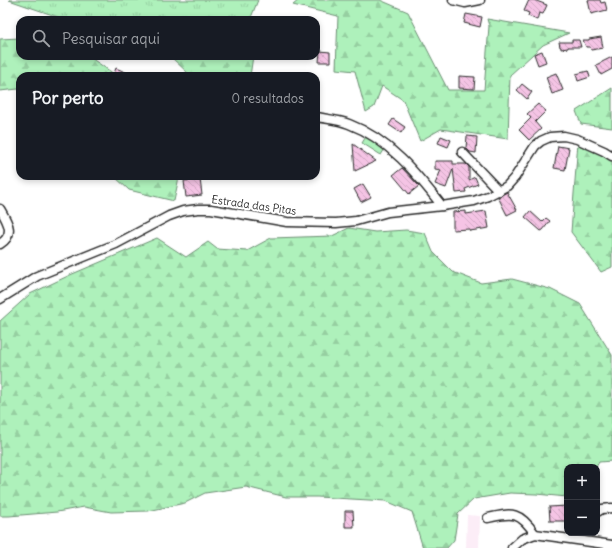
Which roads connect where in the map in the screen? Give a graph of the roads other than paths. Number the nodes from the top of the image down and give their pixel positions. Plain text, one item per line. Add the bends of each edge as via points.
1 (453, 0) edge
2 (480, 0) edge
3 (320, 118) edge
4 (462, 152) dead end
5 (612, 156) edge
6 (499, 191) junction
7 (442, 206) junction
8 (0, 209) edge
9 (0, 244) edge
10 (0, 299) edge
11 (612, 508) edge
12 (600, 510) edge
13 (488, 518) dead end
14 (535, 534) junction
15 (584, 537) edge
16 (612, 545) edge
17 (512, 548) edge

1 - 2 street via 465,3
3 - 7 street via 348,124 376,138 420,178
4 - 6 street
5 - 6 street, Estrada das Pitas via 577,139 564,136 550,137 535,146 515,177
6 - 7 street, Estrada das Pitas via 474,201
7 - 10 street, Estrada das Pitas via 388,212 356,221 336,223 287,222 211,209 183,211 116,244 37,276
8 - 9 street via 9,230 5,240
11 - 12 street
13 - 14 street via 516,515 522,518
14 - 15 street
14 - 17 street via 522,539
15 - 16 street

